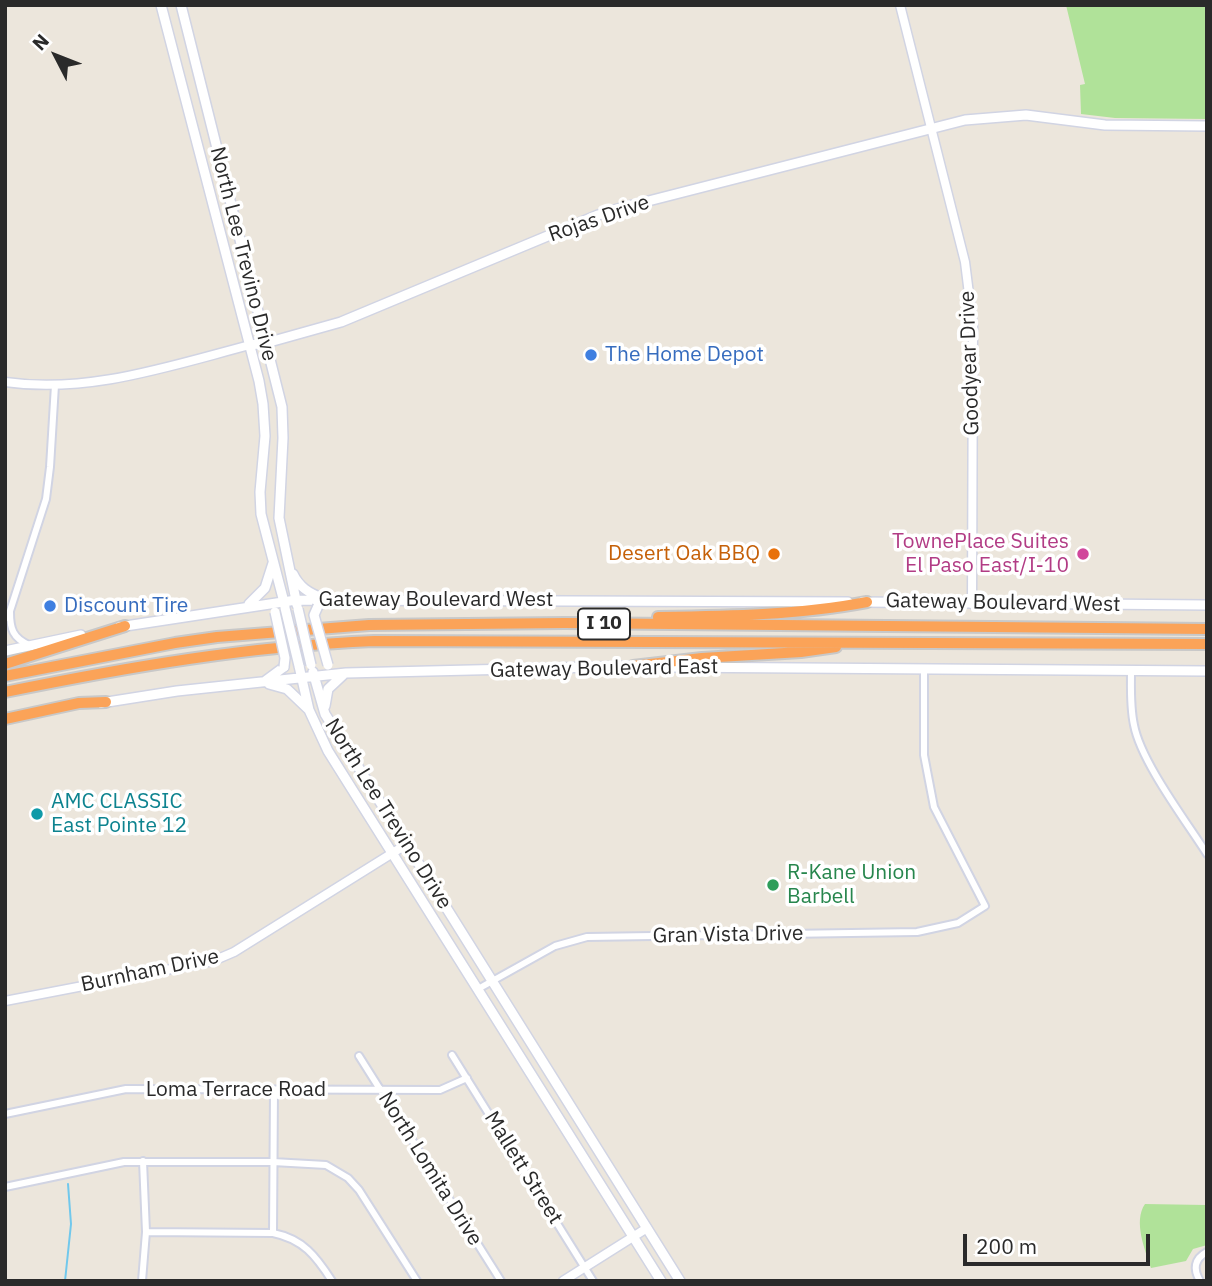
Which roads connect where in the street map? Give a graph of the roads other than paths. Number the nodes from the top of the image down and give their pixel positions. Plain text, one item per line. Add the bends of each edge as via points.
1 (161, 5) edge
2 (181, 5) edge
3 (900, 5) edge
4 (1207, 126) edge
5 (932, 128) junction
6 (266, 343) junction
7 (250, 345) junction
8 (5, 382) edge
9 (55, 385) junction
10 (286, 560) junction
11 (273, 561) junction
12 (326, 600) junction
13 (867, 602) junction
14 (261, 604) junction
15 (285, 604) junction
16 (297, 604) junction
17 (972, 604) junction
18 (1204, 604) edge
19 (247, 606) junction
20 (10, 611) junction
21 (5, 618) edge
22 (565, 624) junction
23 (125, 626) junction
24 (1207, 629) edge
25 (857, 642) junction
26 (1207, 644) edge
27 (31, 646) junction
28 (5, 651) edge
29 (5, 664) edge
30 (633, 666) junction
31 (924, 669) junction
32 (1131, 670) junction
33 (1207, 671) edge
34 (346, 673) junction
35 (5, 676) edge
36 (314, 676) junction
37 (302, 678) junction
38 (264, 682) junction
39 (5, 692) edge
40 (106, 702) joint
41 (309, 710) junction
42 (325, 714) junction
43 (5, 720) edge
44 (407, 844) junction
45 (393, 853) junction
46 (1207, 854) edge
47 (492, 982) junction
48 (478, 989) junction
49 (5, 1001) edge
50 (452, 1055) dead end
51 (359, 1056) dead end
52 (467, 1078) junction
53 (274, 1090) junction
54 (380, 1091) junction
55 (5, 1114) edge
56 (143, 1161) junction
57 (273, 1162) junction
58 (5, 1187) edge
59 (647, 1228) junction
60 (146, 1232) junction
61 (273, 1233) junction
62 (634, 1236) junction
63 (1207, 1252) edge
64 (585, 1267) junction
65 (142, 1281) edge
66 (332, 1281) edge
67 (416, 1281) edge
68 (501, 1281) edge
69 (563, 1281) edge
70 (593, 1281) edge
71 (661, 1281) edge
72 (680, 1281) edge
73 (1200, 1281) edge

1 - 7 main road, North Lee Trevino Drive
2 - 6 main road, North Lee Trevino Drive
3 - 5 street, Goodyear Drive
4 - 5 main road, Rojas Drive via 1105,125 1009,115
5 - 6 main road, Rojas Drive via 609,211 341,322
5 - 17 street, Goodyear Drive via 965,262 973,326
6 - 7 main road, Rojas Drive
6 - 10 main road, North Lee Trevino Drive via 282,407 279,505
7 - 9 street, Rojas Drive via 120,378
7 - 11 main road, North Lee Trevino Drive via 263,404 260,502
8 - 9 street, Rojas Drive
9 - 20 street via 46,499
10 - 12 main road via 298,583
10 - 16 main road, North Lee Trevino Drive
11 - 15 main road, North Lee Trevino Drive
11 - 19 main road via 265,588
12 - 13 main road, Gateway Boulevard West
12 - 16 main road, Gateway Boulevard West
12 - 34 main road, bridge via 314,615 328,665
13 - 17 main road, Gateway Boulevard West
13 - 22 highway
14 - 15 main road, Gateway Boulevard West
14 - 19 main road, Gateway Boulevard West
14 - 38 main road, bridge via 275,612 285,658 284,667
15 - 16 main road, Gateway Boulevard West
15 - 37 main road, North Lee Trevino Drive, bridge
16 - 36 main road, North Lee Trevino Drive, bridge
17 - 18 main road, Gateway Boulevard West
19 - 23 main road, Gateway Boulevard West
20 - 21 street
20 - 27 street via 13,634
22 - 24 highway, I 10
22 - 35 highway, I 10 via 369,625 217,637
23 - 27 main road, Gateway Boulevard West
23 - 29 highway
25 - 26 highway, I 10
25 - 30 highway via 813,651
25 - 39 highway, I 10 via 347,642 191,657
27 - 28 main road, Gateway Boulevard West
30 - 31 main road, Gateway Boulevard East
30 - 34 main road, Gateway Boulevard East
31 - 32 main road, Gateway Boulevard East
31 - 47 street, Gran Vista Drive via 924,755 933,807 985,906 958,923 917,932 579,938 539,953
32 - 33 main road, Gateway Boulevard East
32 - 46 street via 1134,726 1143,752
34 - 36 main road, Gateway Boulevard East
34 - 42 main road via 328,689
36 - 37 main road, Gateway Boulevard East
36 - 42 main road, North Lee Trevino Drive
37 - 38 main road, Gateway Boulevard East
37 - 41 main road, North Lee Trevino Drive
38 - 40 main road, Gateway Boulevard East
38 - 41 main road via 286,689
40 - 43 highway via 79,703
41 - 45 main road, North Lee Trevino Drive via 328,751
42 - 44 main road, North Lee Trevino Drive
44 - 45 street, Burnham Drive
44 - 47 main road, North Lee Trevino Drive
45 - 48 main road, North Lee Trevino Drive
45 - 49 street, Burnham Drive via 213,961
47 - 48 street, Gran Vista Drive
47 - 59 main road, North Lee Trevino Drive
48 - 62 main road, North Lee Trevino Drive
50 - 52 street, Mallett Street
51 - 54 street, North Lomita Drive
52 - 54 street, Loma Terrace Road via 440,1090
52 - 64 street, Mallett Street
53 - 54 street, Loma Terrace Road
53 - 55 street, Loma Terrace Road via 126,1089
53 - 57 street
54 - 68 street, North Lomita Drive
56 - 57 street
56 - 58 street
56 - 60 street
57 - 61 street
57 - 67 street via 326,1165 348,1178
59 - 62 street
59 - 72 main road, North Lee Trevino Drive
60 - 61 street
60 - 65 street
61 - 66 street via 305,1246
62 - 64 street
62 - 71 main road, North Lee Trevino Drive
63 - 73 street via 1195,1264
64 - 69 street
64 - 70 street, Mallett Street

